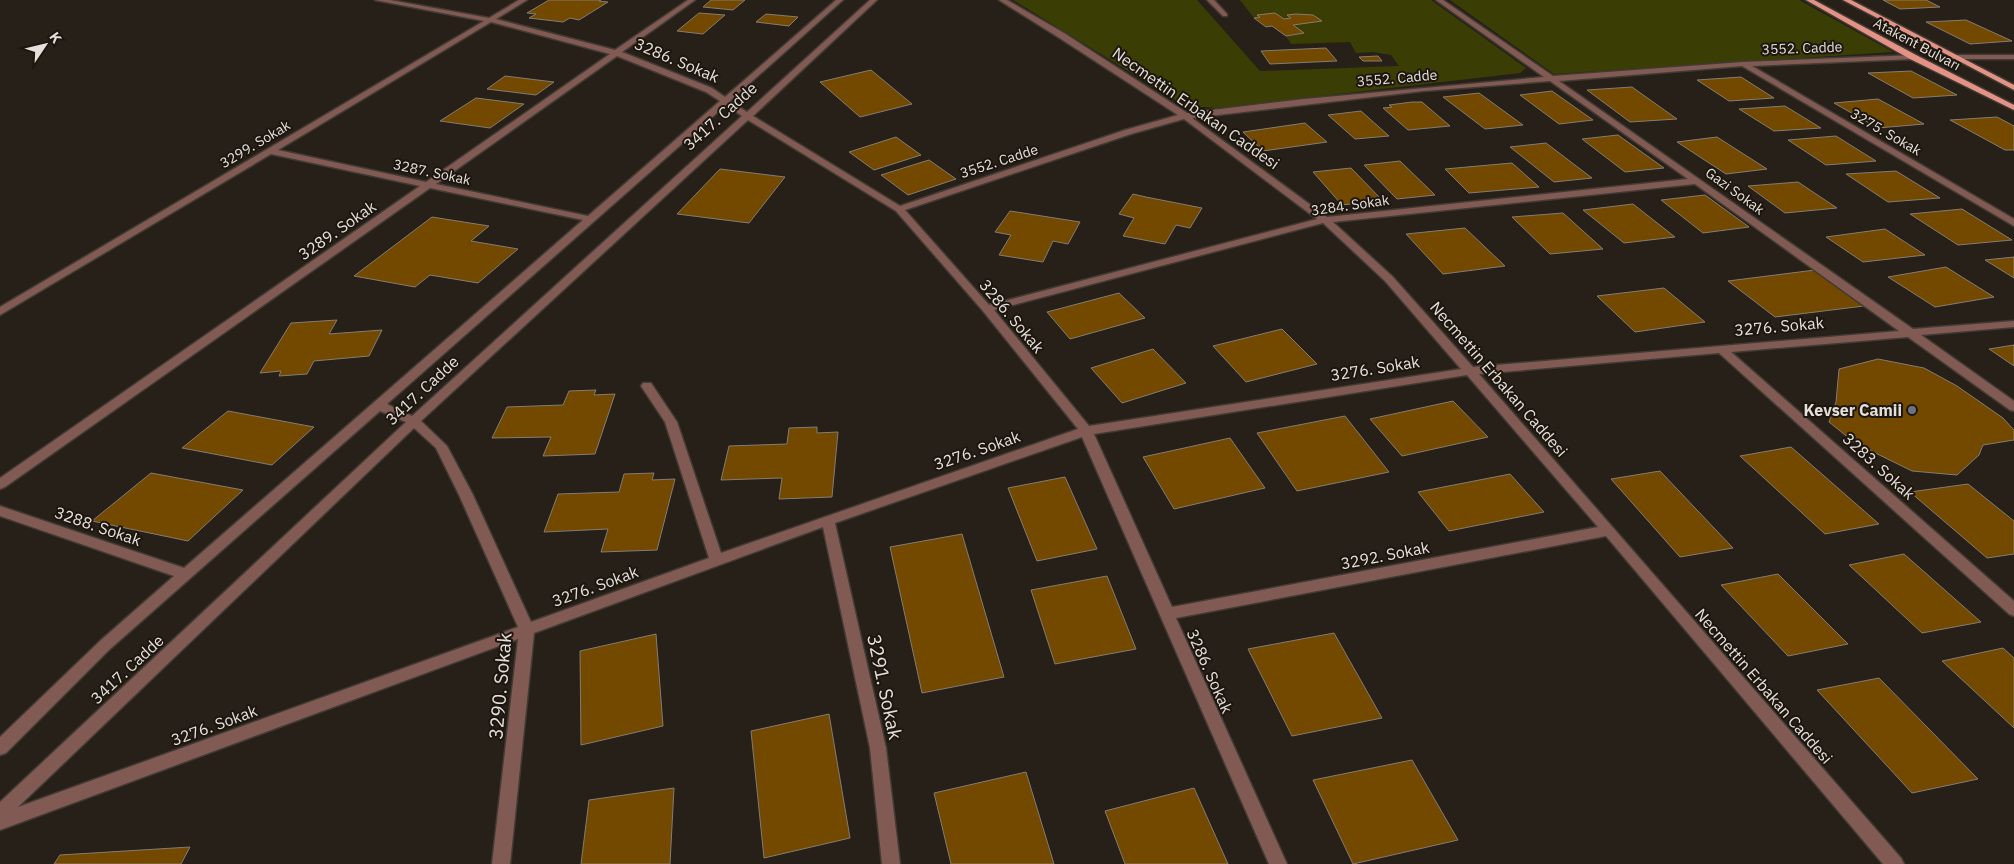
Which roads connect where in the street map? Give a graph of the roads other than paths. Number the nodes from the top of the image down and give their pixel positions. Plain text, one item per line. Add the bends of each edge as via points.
1 (378, 0) edge
2 (524, 0) edge
3 (692, 0) edge
4 (840, 0) edge
5 (874, 0) edge
6 (1002, 0) edge
7 (1210, 0) edge
8 (1439, 0) edge
9 (1809, 0) edge
10 (1846, 0) edge
11 (1225, 15) dead end
12 (490, 20) junction
13 (617, 53) junction
14 (1913, 57) junction
15 (1953, 57) junction
16 (2014, 57) edge
17 (1743, 64) junction
18 (1554, 80) junction
19 (2014, 88) edge
20 (726, 100) junction
21 (2014, 108) edge
22 (748, 115) junction
23 (1186, 116) junction
24 (269, 152) junction
25 (1697, 180) junction
26 (427, 186) junction
27 (899, 209) junction
28 (590, 219) junction
29 (1325, 220) junction
30 (2014, 223) edge
31 (987, 309) junction
32 (0, 312) edge
33 (2014, 324) edge
34 (1909, 332) junction
35 (1721, 348) junction
36 (1470, 371) junction
37 (647, 386) dead end
38 (378, 405) junction
39 (2014, 407) edge
40 (414, 421) junction
41 (1086, 431) junction
42 (0, 484) edge
43 (0, 511) edge
44 (828, 520) junction
45 (1609, 530) junction
46 (717, 560) junction
47 (186, 574) junction
48 (2014, 610) edge
49 (1167, 614) junction
50 (527, 629) junction
51 (0, 748) edge
52 (0, 813) edge
53 (0, 822) edge
54 (501, 864) edge
55 (891, 864) edge
56 (1278, 864) edge
57 (1895, 864) edge

1 - 12 street, 3286. Sokak
2 - 12 street, 3299. Sokak
3 - 13 street, 3289. Sokak
4 - 20 street, 3417. Cadde
5 - 22 street, 3417. Cadde
6 - 23 street, Necmettin Erbakan Caddesi
7 - 11 street
8 - 18 street, Gazi Sokak
9 - 14 main road, Atakent Bulvarı
10 - 15 main road, Atakent Bulvarı
12 - 13 street, 3286. Sokak
12 - 24 street, 3299. Sokak
13 - 20 street, 3286. Sokak via 710,90
13 - 26 street, 3289. Sokak
14 - 17 street, 3552. Cadde
14 - 21 main road, Atakent Bulvarı
15 - 16 street
15 - 19 main road, Atakent Bulvarı
17 - 18 street, 3552. Cadde
17 - 30 street, 3275. Sokak
18 - 23 street, 3552. Cadde via 1314,100
18 - 25 street, Gazi Sokak
20 - 22 street, 3286. Sokak
20 - 28 street, 3417. Cadde
22 - 27 street, 3286. Sokak
22 - 40 street, 3417. Cadde
23 - 27 street, 3552. Cadde via 1128,132
23 - 29 street, Necmettin Erbakan Caddesi
24 - 26 street, 3287. Sokak
24 - 32 street, 3299. Sokak
25 - 29 street, 3284. Sokak
25 - 34 street, Gazi Sokak
26 - 28 street, 3287. Sokak
26 - 42 street, 3289. Sokak
27 - 31 street, 3286. Sokak
28 - 38 street, 3417. Cadde
29 - 31 street, 3284. Sokak
29 - 36 street, Necmettin Erbakan Caddesi via 1389,279
31 - 41 street, 3286. Sokak
33 - 34 street, 3276. Sokak
34 - 35 street, 3276. Sokak
34 - 39 street, Gazi Sokak
35 - 36 street, 3276. Sokak
35 - 48 street, 3283. Sokak
36 - 41 street, 3276. Sokak
36 - 45 street, Necmettin Erbakan Caddesi
37 - 46 street via 671,422
38 - 40 street, 3290. Sokak
38 - 47 street, 3417. Cadde
40 - 50 street, 3290. Sokak via 440,446
40 - 52 street, 3417. Cadde
41 - 44 street, 3276. Sokak
41 - 49 street, 3286. Sokak
43 - 47 street, 3288. Sokak
44 - 46 street, 3276. Sokak
44 - 55 street, 3291. Sokak via 878,748
45 - 49 street, 3292. Sokak
45 - 57 street, Necmettin Erbakan Caddesi
46 - 50 street, 3276. Sokak
47 - 51 street, 3417. Cadde via 105,645
49 - 56 street, 3286. Sokak
50 - 53 street, 3276. Sokak
50 - 54 street, 3290. Sokak

